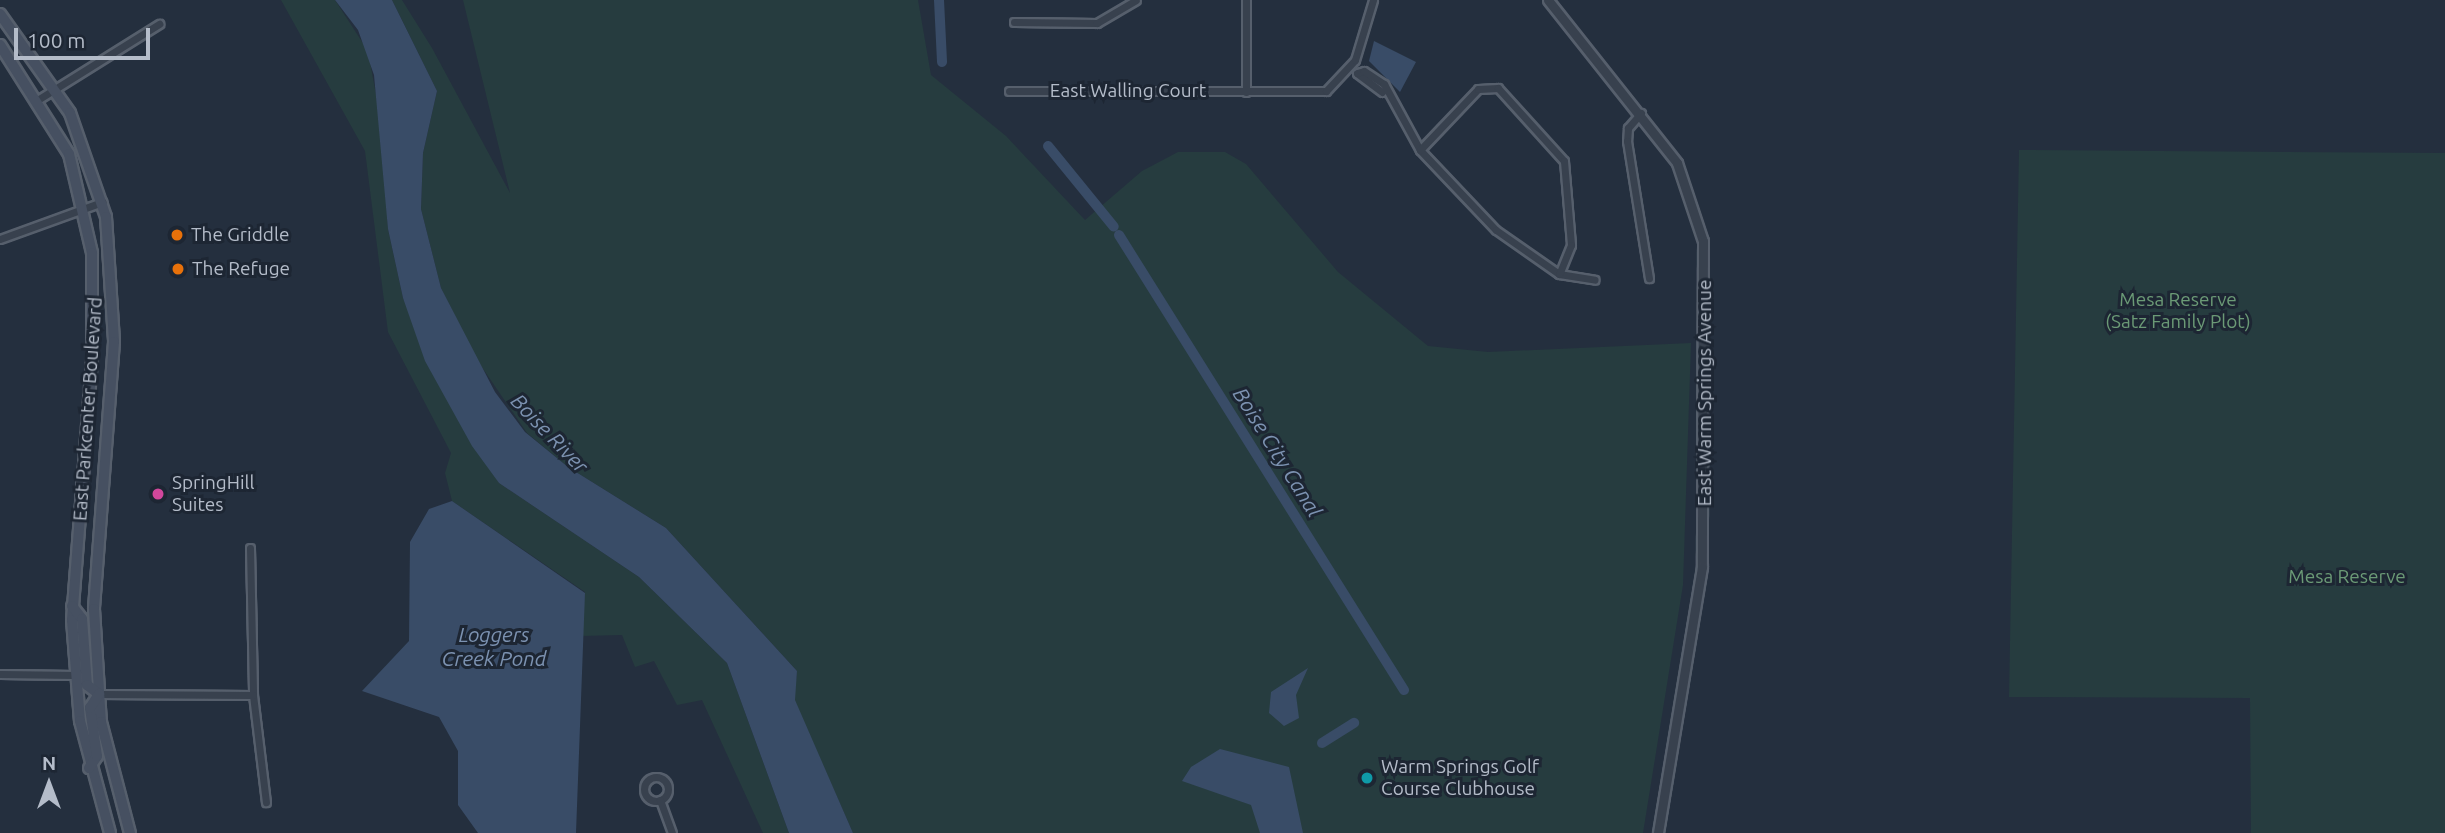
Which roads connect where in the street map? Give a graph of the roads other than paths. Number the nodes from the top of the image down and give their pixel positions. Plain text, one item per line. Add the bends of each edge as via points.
1 (1136, 0) edge
2 (1246, 0) edge
3 (1373, 0) edge
4 (1548, 0) edge
5 (0, 14) edge
6 (1014, 22) dead end
7 (159, 24) dead end
8 (0, 45) edge
9 (1354, 71) junction
10 (56, 88) junction
11 (1009, 91) dead end
12 (1246, 92) junction
13 (38, 99) junction
14 (1641, 113) junction
15 (1420, 149) junction
16 (103, 202) junction
17 (84, 206) junction
18 (0, 239) edge
19 (1559, 275) junction
20 (1649, 278) dead end
21 (1595, 280) dead end
22 (250, 548) dead end
23 (72, 606) junction
24 (0, 674) edge
25 (75, 675) junction
26 (99, 694) junction
27 (253, 695) junction
28 (89, 768) junction
29 (660, 800) dead end
30 (266, 802) dead end
31 (110, 833) edge
32 (130, 833) edge
33 (672, 833) edge
34 (1658, 833) edge

1 - 6 street via 1097,23
2 - 12 street
3 - 9 street
4 - 14 street, East Warm Springs Avenue
5 - 10 main road, East Parkcenter Boulevard
7 - 10 street
8 - 13 main road, East Parkcenter Boulevard
9 - 12 street, East Walling Court via 1326,91
9 - 15 street via 1376,78
10 - 13 street
10 - 16 main road, East Parkcenter Boulevard via 84,143
11 - 12 street, East Walling Court
13 - 17 main road, East Parkcenter Boulevard via 69,154
14 - 20 street via 1628,128 1627,141
14 - 34 street, East Warm Springs Avenue via 1677,163 1695,208 1706,276 1701,577
15 - 19 street via 1472,208
15 - 19 street via 1488,85 1507,97 1564,161 1571,244
16 - 17 street
16 - 26 main road, East Parkcenter Boulevard via 114,289 97,544
17 - 18 street
17 - 23 main road, East Parkcenter Boulevard via 95,305
19 - 21 street
22 - 27 street
23 - 25 main road, East Parkcenter Boulevard
23 - 26 main road via 82,620 87,685
24 - 25 street
25 - 28 main road, East Parkcenter Boulevard
26 - 27 street
26 - 28 main road via 90,708 97,755
26 - 32 main road, East Parkcenter Boulevard via 108,767
27 - 30 street
28 - 31 main road, East Parkcenter Boulevard
29 - 33 street

